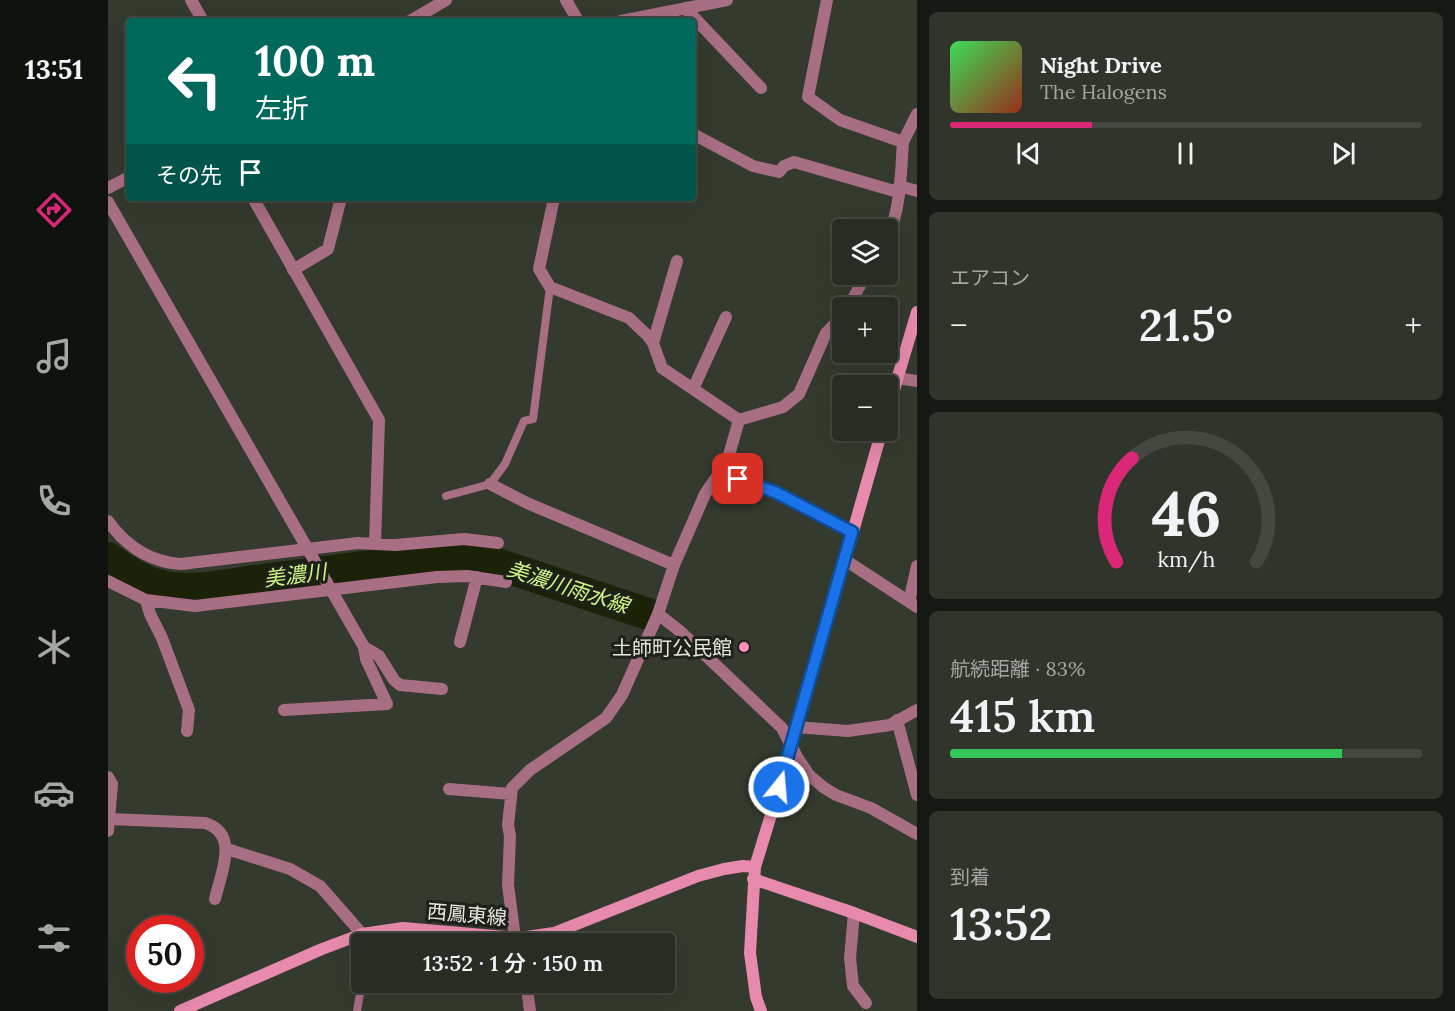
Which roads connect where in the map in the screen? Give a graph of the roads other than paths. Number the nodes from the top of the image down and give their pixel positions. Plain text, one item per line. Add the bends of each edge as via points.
1 (191, 0) edge
2 (446, 0) edge
3 (566, 0) edge
4 (727, 0) edge
5 (827, 0) edge
6 (685, 8) junction
7 (201, 18) edge
8 (415, 18) edge
9 (576, 18) edge
10 (636, 18) edge
11 (694, 18) edge
12 (696, 20) edge
13 (761, 88) dead end
14 (916, 114) edge
15 (696, 136) edge
16 (903, 142) junction
17 (126, 179) edge
18 (108, 188) edge
19 (899, 189) junction
20 (916, 191) edge
21 (255, 201) edge
22 (340, 201) edge
23 (553, 201) edge
24 (108, 202) edge
25 (893, 219) edge
26 (677, 261) dead end
27 (293, 270) junction
28 (550, 287) junction
29 (916, 312) edge
30 (726, 317) dead end
31 (832, 327) edge
32 (653, 343) junction
33 (898, 375) edge
34 (898, 378) edge
35 (916, 381) edge
36 (693, 389) junction
37 (739, 420) junction
38 (879, 441) edge
39 (719, 473) junction
40 (490, 484) junction
41 (446, 496) dead end
42 (108, 521) edge
43 (852, 532) junction
44 (498, 543) dead end
45 (375, 544) junction
46 (308, 550) junction
47 (845, 560) junction
48 (674, 566) junction
49 (916, 566) edge
50 (477, 577) junction
51 (108, 581) edge
52 (506, 582) dead end
53 (329, 585) junction
54 (146, 600) junction
55 (913, 605) edge
56 (658, 614) junction
57 (460, 642) dead end
58 (364, 647) junction
59 (442, 689) dead end
60 (284, 710) dead end
61 (916, 710) edge
62 (897, 720) junction
63 (796, 727) junction
64 (188, 731) dead end
65 (791, 747) junction
66 (108, 777) edge
67 (449, 789) dead end
68 (511, 794) junction
69 (916, 795) edge
70 (109, 825) edge
71 (916, 834) edge
72 (227, 849) junction
73 (754, 873) junction
74 (215, 899) dead end
75 (854, 913) junction
76 (358, 933) edge
77 (385, 933) edge
78 (451, 933) edge
79 (517, 933) edge
80 (554, 933) edge
81 (916, 937) edge
82 (351, 942) edge
83 (360, 993) edge
84 (528, 993) edge
85 (866, 1003) dead end
86 (180, 1011) edge
87 (357, 1011) edge
88 (530, 1011) edge
89 (761, 1011) edge

1 - 7 street
2 - 8 street
3 - 9 street
4 - 6 street
5 - 16 street via 808,97 840,120
6 - 10 street
6 - 11 street
12 - 13 street
14 - 16 street
15 - 19 street via 753,166 779,172 794,162
16 - 19 street
17 - 18 street
19 - 20 street
19 - 25 street
21 - 27 street
22 - 27 street via 328,249
23 - 28 street via 539,269
24 - 46 street
26 - 32 street
27 - 45 street via 380,420
28 - 32 street via 629,318
28 - 40 lane via 533,419 524,421 505,464
29 - 33 main road
30 - 36 street
31 - 37 street via 799,394 783,407
32 - 36 street via 662,368
34 - 35 street
36 - 37 street
37 - 39 street via 727,462
38 - 43 main road
39 - 43 street via 775,492
39 - 48 street via 705,494
40 - 41 lane
40 - 48 street
42 - 46 street via 135,549 172,564
43 - 47 main road
44 - 45 street via 464,539
45 - 46 street
46 - 53 street
47 - 55 street
47 - 63 main road
48 - 56 street
49 - 55 street
50 - 52 street
50 - 53 street
50 - 57 street
51 - 54 street
53 - 54 street via 195,606
53 - 58 street
54 - 64 street via 189,710
56 - 65 street via 782,728
56 - 68 street via 609,715 530,770 514,785
58 - 59 street via 379,656 400,685
58 - 60 street via 387,704
61 - 62 street
62 - 63 street via 890,725 848,731
62 - 69 street
63 - 65 main road
65 - 71 street via 809,775 823,787
65 - 73 main road
66 - 70 street via 112,784
67 - 68 street
68 - 79 street via 508,885
70 - 72 street via 205,823 223,834
72 - 74 street
72 - 76 street via 290,869 320,886
73 - 75 main road, 西鳳東線
73 - 80 main road, 西鳳東線 via 743,866 698,876
73 - 89 main road via 750,953
75 - 81 main road, 西鳳東線
75 - 85 street via 850,958 853,986
77 - 78 main road, 西鳳東線 via 403,928
82 - 86 main road, 西鳳東線 via 322,949
83 - 87 lane
84 - 88 street

